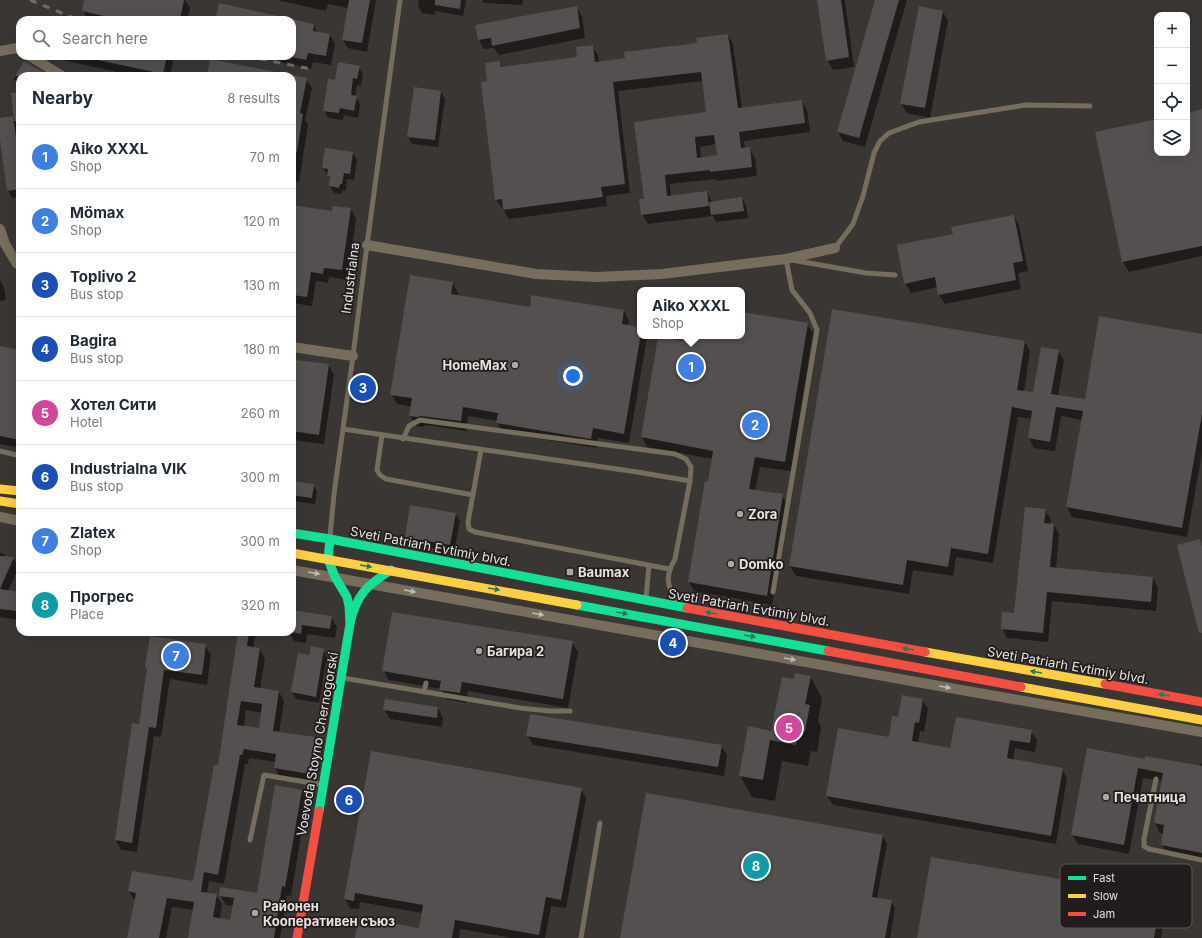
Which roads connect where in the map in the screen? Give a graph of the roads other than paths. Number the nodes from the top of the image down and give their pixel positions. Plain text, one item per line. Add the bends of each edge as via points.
1 (400, 0) edge
2 (16, 48) edge
3 (0, 51) edge
4 (36, 60) edge
5 (56, 72) edge
6 (1090, 106) dead end
7 (0, 229) edge
8 (367, 245) junction
9 (835, 248) joint
10 (786, 259) junction
11 (16, 262) edge
12 (895, 275) dead end
13 (296, 348) edge
14 (353, 356) junction
15 (343, 429) junction
16 (382, 435) junction
17 (403, 438) junction
18 (481, 450) junction
19 (0, 451) edge
20 (16, 455) edge
21 (690, 481) junction
22 (0, 489) edge
23 (16, 491) edge
24 (473, 495) junction
25 (0, 501) edge
26 (16, 503) edge
27 (0, 517) edge
28 (16, 520) edge
29 (296, 534) edge
30 (330, 539) junction
31 (296, 554) edge
32 (328, 559) junction
33 (649, 565) junction
34 (669, 569) junction
35 (391, 570) junction
36 (296, 571) edge
37 (335, 577) junction
38 (372, 584) junction
39 (773, 592) dead end
40 (646, 601) junction
41 (677, 607) junction
42 (350, 624) junction
43 (342, 677) junction
44 (426, 683) dead end
45 (424, 692) junction
46 (1202, 702) edge
47 (570, 711) dead end
48 (1202, 720) edge
49 (1202, 732) edge
50 (1156, 779) dead end
51 (324, 785) junction
52 (600, 823) dead end
53 (250, 840) dead end
54 (1202, 860) edge
55 (297, 938) edge
56 (581, 938) edge

1 - 8 lane, Industrialna
2 - 3 street
4 - 5 street
6 - 9 lane via 1026,105 919,122 889,133 880,141 874,153 853,224
7 - 11 street
8 - 10 street via 536,274 597,277 662,274
8 - 14 lane, Industrialna
9 - 10 street
10 - 12 lane via 866,273
10 - 39 lane via 792,290 810,313 817,330
13 - 14 street
14 - 15 lane, Industrialna
15 - 16 lane
15 - 30 lane, Industrialna
16 - 17 lane
16 - 24 lane via 377,470 386,479
17 - 18 lane
17 - 21 lane via 409,426 420,420 676,454 686,458 691,467
18 - 21 lane
18 - 24 lane
19 - 20 lane
21 - 34 lane via 675,559
22 - 23 main road
24 - 33 lane via 468,522 469,529 474,532
25 - 26 main road
27 - 28 street
29 - 30 main road, Sveti Patriarh Evtimiy blvd.
30 - 32 main road, Industrialna
30 - 40 main road, Sveti Patriarh Evtimiy blvd.
31 - 32 main road
32 -> 35 main road
32 - 37 main road, Voevoda Stoyno Chernogorski
33 - 34 lane
33 - 40 lane
34 - 41 lane via 668,584
35 - 38 main road
35 -> 48 main road
36 -> 37 street
37 - 38 street
37 - 42 main road, Voevoda Stoyno Chernogorski via 347,597
38 - 42 main road via 356,602
38 -> 49 street
40 - 41 main road, Sveti Patriarh Evtimiy blvd.
46 -> 41 main road, Sveti Patriarh Evtimiy blvd.
42 - 43 main road, Voevoda Stoyno Chernogorski
43 - 45 lane
43 - 51 main road, Voevoda Stoyno Chernogorski
44 - 45 lane
45 - 47 lane via 520,708
50 - 54 lane via 1144,846 1149,850
51 - 53 lane via 264,775
51 - 55 main road, Voevoda Stoyno Chernogorski
52 - 56 lane

